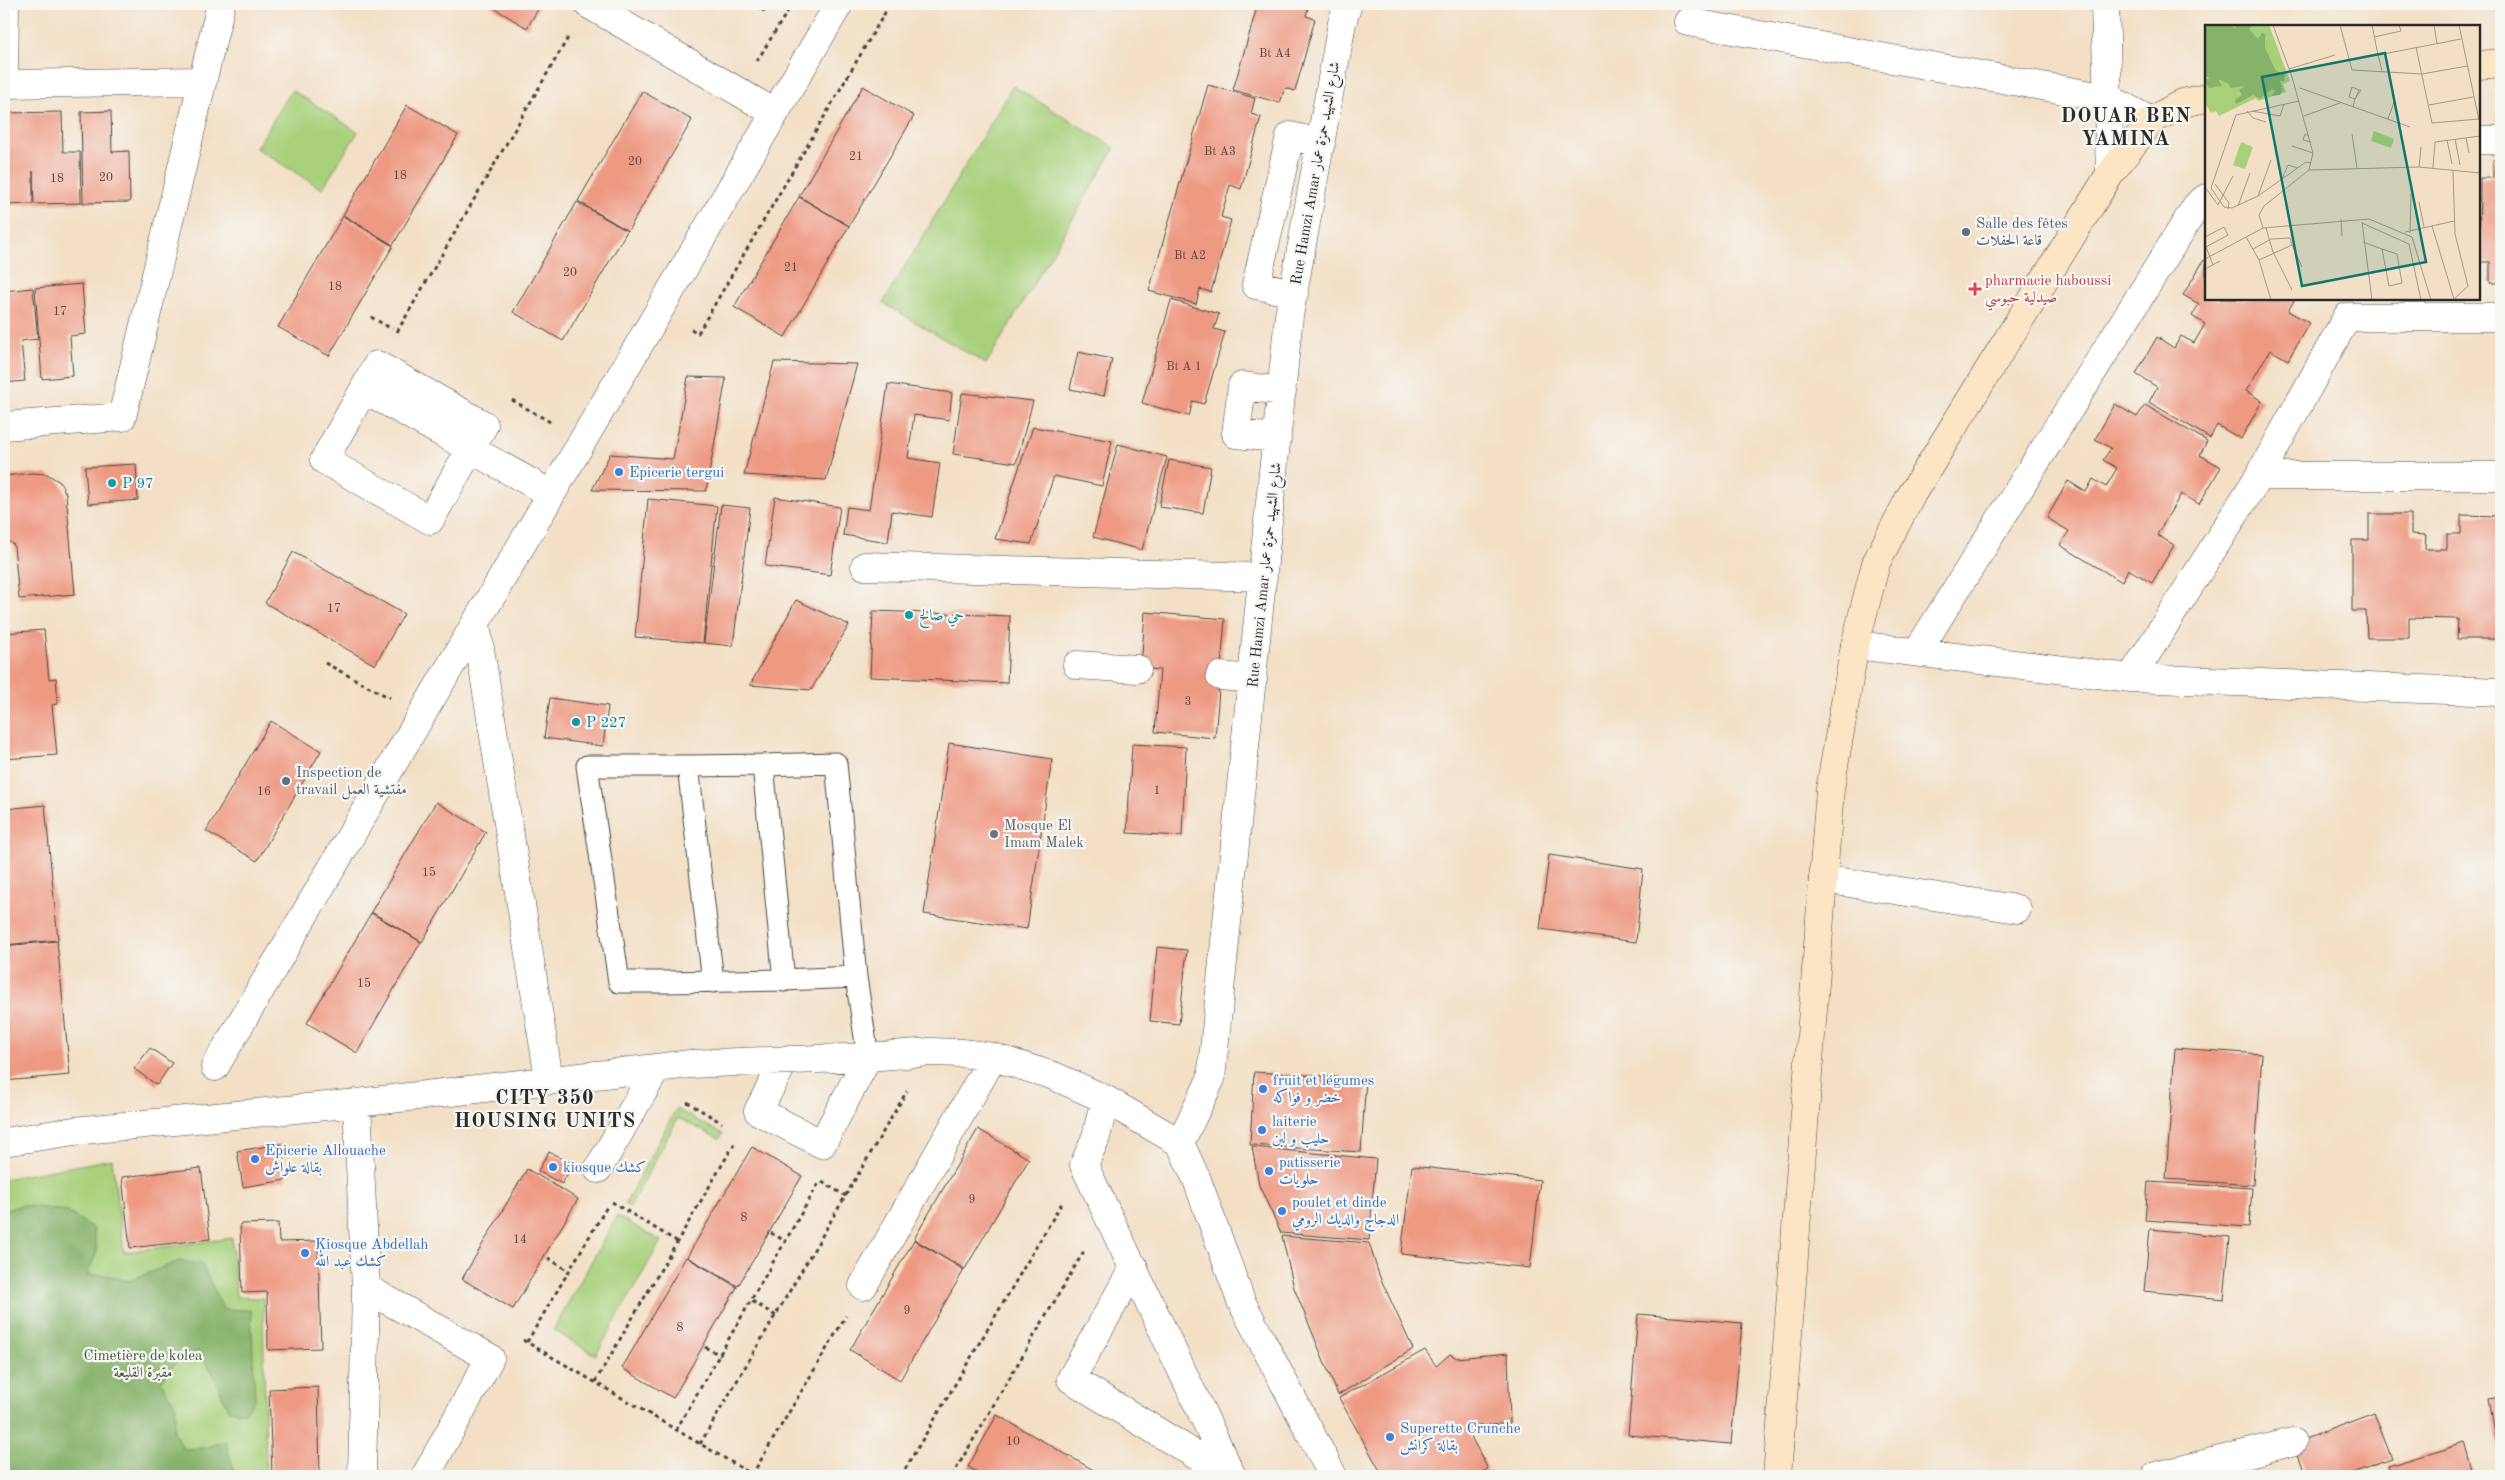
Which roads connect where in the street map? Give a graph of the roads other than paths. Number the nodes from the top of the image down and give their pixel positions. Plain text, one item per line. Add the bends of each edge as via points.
1 (5, 4) edge
2 (221, 4) edge
3 (588, 4) edge
4 (839, 4) edge
5 (1348, 4) edge
6 (2106, 4) edge
7 (1688, 22) dead end
8 (2501, 63) edge
9 (2480, 65) edge
10 (201, 82) junction
11 (5, 84) edge
12 (2108, 98) junction
13 (2205, 98) edge
14 (775, 113) junction
15 (2151, 122) junction
16 (2480, 140) edge
17 (2501, 140) edge
18 (1321, 143) junction
19 (2110, 174) junction
20 (2205, 199) edge
21 (1294, 293) junction
22 (2501, 317) edge
23 (1282, 391) junction
24 (4, 426) edge
25 (1277, 438) junction
26 (470, 449) junction
27 (2259, 476) junction
28 (2501, 476) edge
29 (551, 494) junction
30 (865, 566) dead end
31 (1263, 577) junction
32 (476, 624) junction
33 (1855, 645) junction
34 (1917, 652) junction
35 (1077, 664) dead end
36 (1137, 669) dead end
37 (1220, 676) dead end
38 (2131, 678) junction
39 (1253, 679) junction
40 (2501, 692) edge
41 (763, 765) junction
42 (688, 766) junction
43 (1823, 879) junction
44 (2017, 909) dead end
45 (856, 977) junction
46 (784, 981) junction
47 (713, 982) junction
48 (868, 1057) junction
49 (993, 1057) junction
50 (785, 1060) junction
51 (215, 1067) dead end
52 (657, 1068) junction
53 (549, 1079) junction
54 (1106, 1100) junction
55 (357, 1103) junction
56 (4, 1142) edge
57 (1180, 1143) junction
58 (598, 1169) dead end
59 (1134, 1266) junction
60 (863, 1286) road end
61 (366, 1288) junction
62 (2292, 1442) dead end
63 (362, 1476) edge
64 (428, 1476) edge
65 (1231, 1476) edge
66 (1333, 1476) edge
67 (1777, 1476) edge
68 (2156, 1476) edge

1 - 11 street
2 - 10 street
3 - 14 street
4 - 14 street
5 - 18 street, Rue Hamzi Amar شارع الشهيد حمزة عمار
6 - 12 street
7 - 12 street
8 - 9 main road
10 - 11 street
10 - 24 street via 122,416
12 - 15 street
12 - 19 street
13 - 15 main road via 2183,103
14 - 29 street
15 - 19 main road
16 - 17 street
18 - 21 street, Rue Hamzi Amar شارع الشهيد حمزة عمار
18 - 21 street via 1290,136 1256,285
19 - 33 main road via 1910,497 1876,563
20 - 34 street via 2192,214
21 - 23 street, Rue Hamzi Amar شارع الشهيد حمزة عمار
22 - 27 street via 2347,317
23 - 25 street, Rue Hamzi Amar شارع الشهيد حمزة عمار
23 - 25 street via 1242,386 1236,434
25 - 31 street, Rue Hamzi Amar شارع الشهيد حمزة عمار
26 - 26 street via 430,520 324,460 364,389
26 - 29 street
27 - 28 street
27 - 38 street
29 - 32 street
30 - 31 street
31 - 39 street, Rue Hamzi Amar شارع الشهيد حمزة عمار
32 - 51 street
32 - 53 street
33 - 34 street
33 - 43 main road via 1830,788
34 - 38 street
35 - 36 street
37 - 39 street
38 - 40 street
39 - 57 street, Rue Hamzi Amar شارع الشهيد حمزة عمار via 1211,1079
41 - 42 lane
41 - 45 lane via 836,763
41 - 46 lane
42 - 47 lane
42 - 47 lane via 587,766 619,982
43 - 44 street
43 - 67 main road
45 - 46 lane
45 - 48 lane
46 - 47 lane
48 - 49 street via 930,1052
48 - 50 street
48 - 50 street via 822,1144 758,1111
49 - 54 street via 1054,1076
49 - 60 street
50 - 52 street
52 - 53 street
52 - 58 street
53 - 55 street
54 - 57 street
54 - 59 street via 1084,1165
55 - 56 street via 74,1131
55 - 61 street
57 - 66 street via 1197,1180 1241,1301
59 - 65 street
59 - 65 street via 1071,1379
61 - 63 street
61 - 64 street via 490,1358
62 - 68 street

